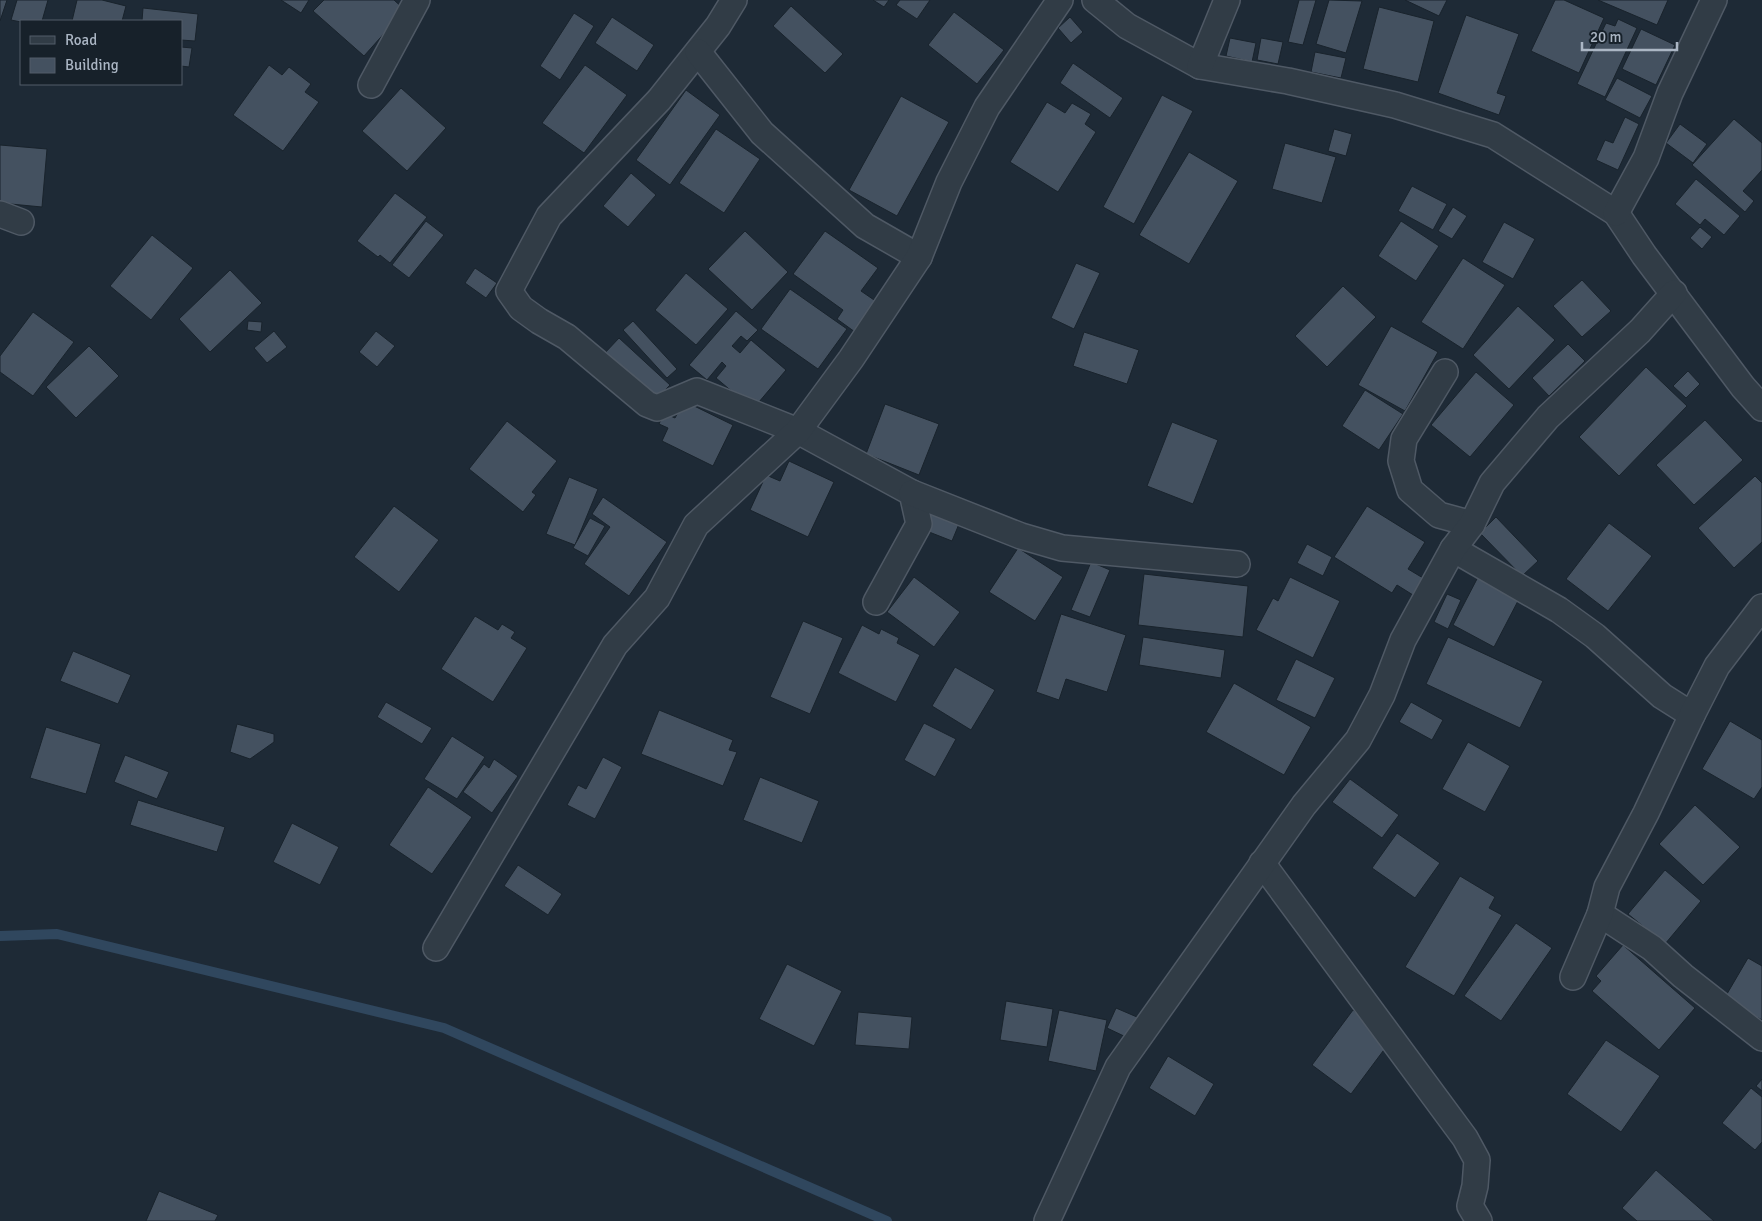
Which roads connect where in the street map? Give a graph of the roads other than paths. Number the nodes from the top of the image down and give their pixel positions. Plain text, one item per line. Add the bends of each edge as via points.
1 (416, 0) edge
2 (734, 0) edge
3 (1060, 0) edge
4 (1095, 0) edge
5 (1227, 0) edge
6 (1714, 0) edge
7 (698, 52) junction
8 (1200, 66) junction
9 (371, 84) dead end
10 (1616, 213) junction
11 (919, 258) junction
12 (1674, 293) junction
13 (1445, 372) dead end
14 (1762, 408) edge
15 (798, 431) junction
16 (912, 493) junction
17 (1472, 524) junction
18 (1453, 550) junction
19 (1237, 564) dead end
20 (876, 602) dead end
21 (1762, 606) edge
22 (1692, 715) junction
23 (1262, 862) junction
24 (1600, 914) junction
25 (436, 948) dead end
26 (1573, 977) dead end
27 (1762, 1038) edge
28 (1047, 1221) edge
29 (1479, 1221) edge

1 - 9 street
2 - 7 street
3 - 11 street via 987,107 949,182
4 - 8 street via 1127,26
5 - 8 street
6 - 10 street via 1670,93 1646,158
7 - 11 street via 762,133 865,226
7 - 15 street via 659,100 549,216 509,291 521,308 567,337 647,404 657,408 698,391
8 - 10 street via 1288,80 1395,105 1493,135
10 - 12 street
11 - 15 street
12 - 14 street
12 - 17 street via 1640,332 1548,417 1492,483
13 - 17 street via 1404,439 1401,462 1410,490 1439,515
15 - 16 street
15 - 25 street via 696,525 657,598 615,645
16 - 19 street via 1021,536 1062,548
16 - 20 street via 919,524
17 - 18 street
18 - 22 street via 1559,610 1595,636 1662,696
18 - 23 street via 1404,640 1382,695 1358,740
21 - 22 street via 1717,666
22 - 24 street via 1608,887
23 - 28 street via 1118,1067
23 - 29 street via 1465,1138 1478,1160 1470,1206
24 - 26 street
24 - 27 street via 1652,948

